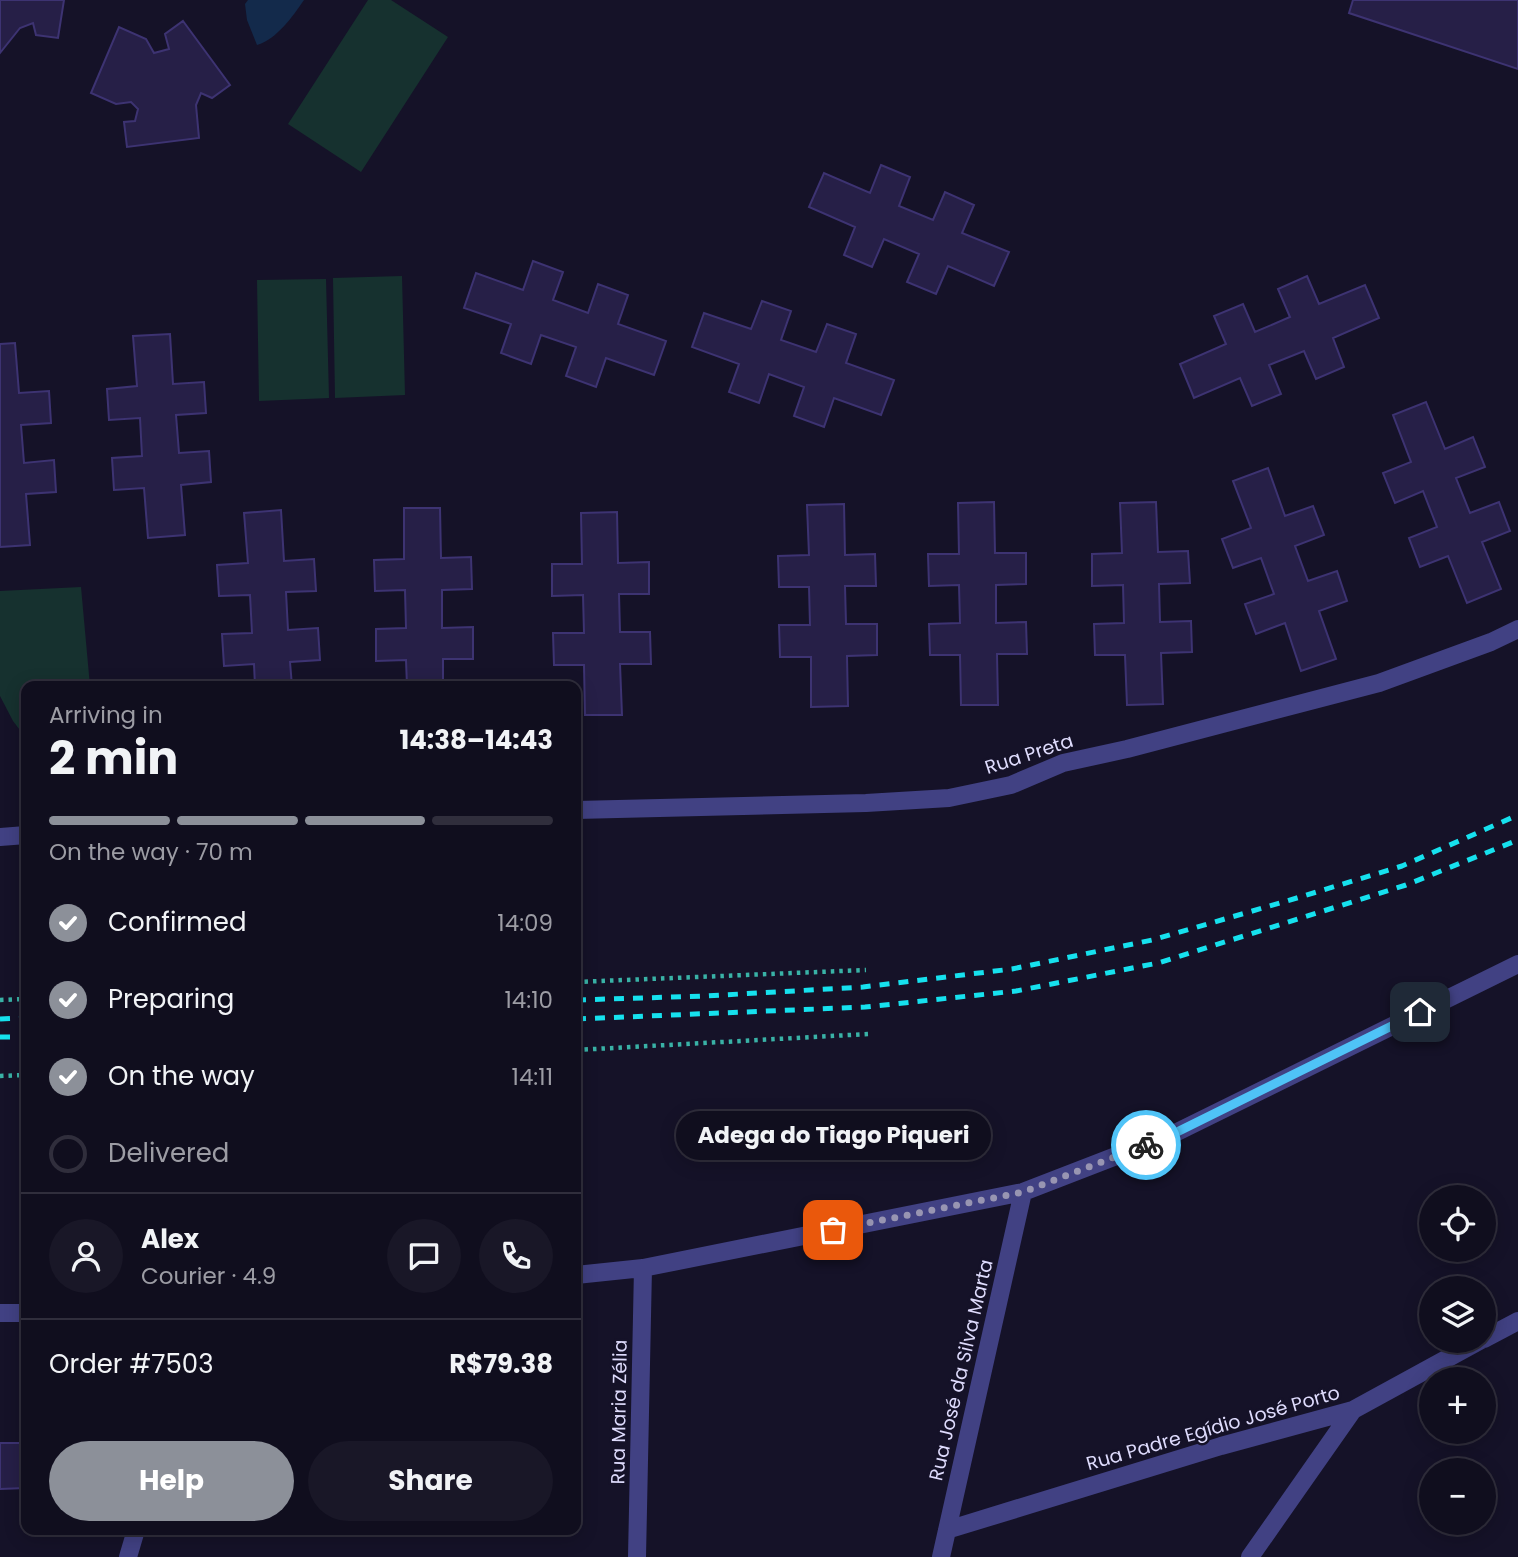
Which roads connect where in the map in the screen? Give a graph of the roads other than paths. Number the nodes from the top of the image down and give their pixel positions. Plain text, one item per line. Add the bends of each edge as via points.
1 (1518, 629) edge
2 (581, 810) edge
3 (21, 835) edge
4 (0, 837) edge
5 (1518, 964) edge
6 (1023, 1192) junction
7 (643, 1268) junction
8 (581, 1274) edge
9 (0, 1312) edge
10 (21, 1312) edge
11 (1518, 1321) edge
12 (1496, 1333) edge
13 (1459, 1353) edge
14 (1353, 1409) junction
15 (947, 1530) junction
16 (135, 1535) edge
17 (128, 1557) edge
18 (637, 1557) edge
19 (941, 1557) edge
20 (1250, 1557) edge

1 - 2 street, Rua Preta via 1379,683 1063,763 1011,785 949,798
3 - 4 street
5 - 6 street via 1173,1134
6 - 7 street
6 - 15 street, Rua José da Silva Marta
7 - 8 street
7 - 18 street, Rua Maria Zélia
9 - 10 street
11 - 12 street, Rua Padre Egídio José Porto
13 - 14 street, Rua Padre Egídio José Porto
14 - 15 street, Rua Padre Egídio José Porto
14 - 20 street
15 - 19 street, Rua José da Silva Marta
16 - 17 street

